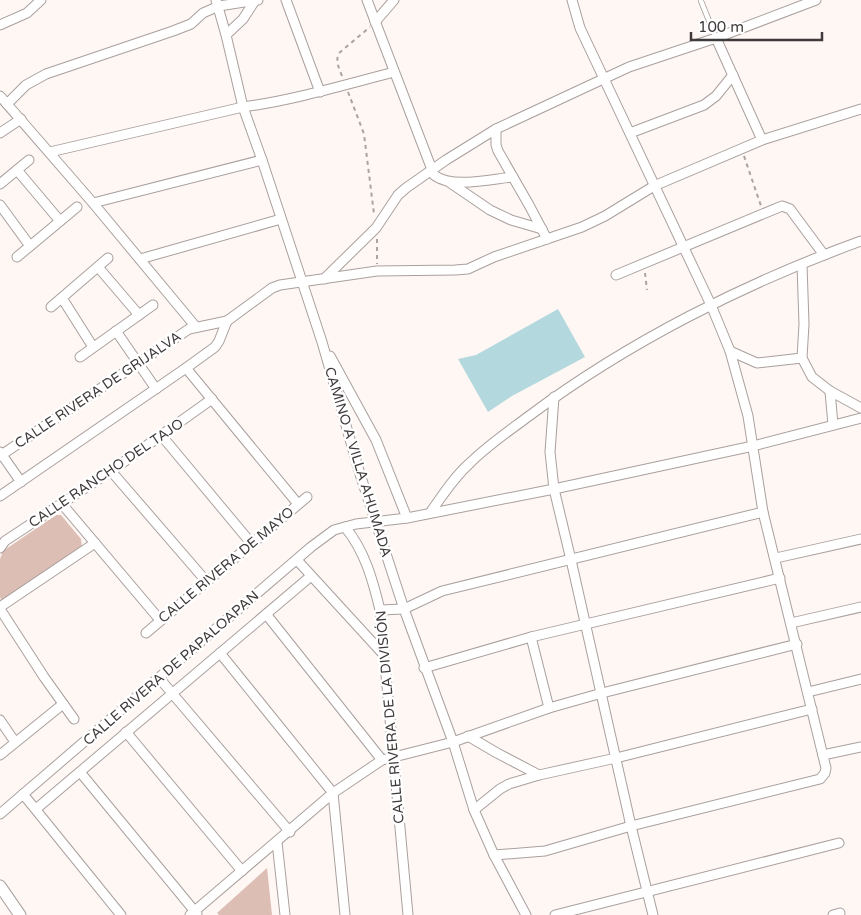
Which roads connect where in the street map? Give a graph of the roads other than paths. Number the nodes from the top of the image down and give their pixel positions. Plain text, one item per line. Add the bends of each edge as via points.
1 (41, 0) edge
2 (286, 0) edge
3 (367, 0) edge
4 (394, 0) edge
5 (572, 0) edge
6 (816, 0) edge
7 (256, 1) edge
8 (701, 1) edge
9 (218, 3) edge
10 (375, 22) junction
11 (0, 25) edge
12 (226, 35) junction
13 (716, 38) junction
14 (394, 72) junction
15 (733, 75) junction
16 (604, 78) junction
17 (320, 92) junction
18 (0, 96) edge
19 (8, 104) junction
20 (243, 107) junction
21 (861, 109) edge
22 (21, 119) junction
23 (496, 129) junction
24 (0, 133) edge
25 (630, 133) junction
26 (762, 140) junction
27 (50, 152) junction
28 (29, 160) dead end
29 (262, 160) junction
30 (17, 170) junction
31 (431, 170) junction
32 (513, 177) junction
33 (1, 181) edge
34 (449, 182) junction
35 (654, 186) junction
36 (93, 203) junction
37 (0, 205) edge
38 (76, 207) dead end
39 (281, 219) junction
40 (60, 221) junction
41 (542, 229) junction
42 (547, 239) junction
43 (861, 242) edge
44 (30, 246) junction
45 (683, 247) junction
46 (824, 255) junction
47 (16, 257) dead end
48 (108, 258) dead end
49 (140, 259) junction
50 (802, 264) junction
51 (98, 267) junction
52 (616, 275) dead end
53 (324, 279) junction
54 (302, 282) junction
55 (62, 298) junction
56 (153, 305) dead end
57 (711, 305) junction
58 (51, 307) dead end
59 (139, 315) junction
60 (227, 321) junction
61 (196, 327) junction
62 (116, 331) junction
63 (322, 342) junction
64 (93, 347) junction
65 (730, 351) junction
66 (80, 357) dead end
67 (802, 358) junction
68 (138, 362) junction
69 (186, 368) junction
70 (156, 389) junction
71 (830, 391) junction
72 (554, 398) junction
73 (212, 399) junction
74 (861, 408) edge
75 (861, 418) edge
76 (833, 425) junction
77 (162, 435) junction
78 (753, 446) junction
79 (1, 454) edge
80 (111, 471) junction
81 (21, 482) junction
82 (554, 489) junction
83 (0, 496) edge
84 (307, 497) dead end
85 (62, 504) junction
86 (298, 504) junction
87 (763, 512) junction
88 (430, 513) junction
89 (407, 518) junction
90 (374, 522) junction
91 (345, 527) junction
92 (861, 539) edge
93 (2, 541) edge
94 (95, 543) junction
95 (251, 543) junction
96 (776, 558) junction
97 (296, 560) junction
98 (572, 560) junction
99 (311, 576) junction
100 (780, 578) junction
101 (206, 581) junction
102 (861, 607) edge
103 (0, 608) edge
104 (404, 609) junction
105 (380, 610) junction
106 (266, 614) junction
107 (160, 620) junction
108 (792, 622) junction
109 (586, 624) junction
110 (146, 633) dead end
111 (531, 637) junction
112 (796, 644) junction
113 (220, 653) junction
114 (384, 655) junction
115 (424, 668) junction
116 (160, 678) junction
117 (861, 679) edge
118 (172, 692) junction
119 (808, 692) junction
120 (602, 693) junction
121 (63, 704) junction
122 (549, 708) junction
123 (812, 709) junction
124 (74, 719) dead end
125 (0, 720) edge
126 (126, 732) junction
127 (468, 736) junction
128 (15, 742) junction
129 (453, 742) junction
130 (861, 747) edge
131 (0, 755) edge
132 (823, 755) junction
133 (394, 757) junction
134 (616, 758) junction
135 (382, 760) junction
136 (80, 772) junction
137 (539, 775) junction
138 (23, 794) junction
139 (333, 794) junction
140 (36, 809) junction
141 (474, 810) junction
142 (0, 814) edge
143 (631, 826) junction
144 (290, 832) junction
145 (277, 842) junction
146 (839, 843) dead end
147 (494, 855) junction
148 (242, 871) junction
149 (0, 886) edge
150 (648, 892) junction
151 (194, 914) edge
152 (20, 915) edge
153 (120, 915) edge
154 (284, 915) edge
155 (345, 915) edge
156 (408, 915) edge
157 (526, 915) edge
158 (556, 915) edge
159 (653, 915) edge

1 - 11 street via 27,13
2 - 17 street
3 - 10 street
4 - 10 street
5 - 16 street via 580,28
6 - 13 street
7 - 9 street
7 - 12 street
8 - 13 lane
9 - 12 street, CAMINO A VILLA AHUMADA
9 - 19 street via 191,24 172,32 35,78
10 - 14 street
12 - 20 street, CAMINO A VILLA AHUMADA
13 - 15 street
13 - 16 street
14 - 17 street
14 - 31 street
15 - 25 street via 704,105
15 - 26 street
16 - 23 street
16 - 25 street
17 - 20 street
18 - 19 street
19 - 22 street
20 - 27 street
20 - 29 street, CAMINO A VILLA AHUMADA
21 - 26 street
22 - 24 street
22 - 27 street
23 - 31 street
23 - 32 street via 498,151
25 - 35 street
26 - 35 street
27 - 36 street
28 - 30 street
29 - 36 street
29 - 39 street, CAMINO A VILLA AHUMADA
30 - 33 street
30 - 40 street
31 - 34 street via 438,178
31 - 53 street via 398,196 376,228
32 - 34 street
32 - 41 street
34 - 41 street via 490,210
35 - 42 street via 582,227
35 - 45 street
36 - 49 street
37 - 44 street
38 - 40 street
39 - 49 street
39 - 54 street, CAMINO A VILLA AHUMADA
40 - 44 street
41 - 42 street
42 - 53 street via 462,270 377,271
43 - 46 street
44 - 47 street
45 - 46 street via 779,206 790,209
45 - 52 street
45 - 57 street
46 - 50 street
48 - 51 street
49 - 61 street
50 - 57 street
50 - 67 street
51 - 55 street
51 - 59 street
53 - 54 street
54 - 60 street via 272,288
54 - 63 street, CAMINO A VILLA AHUMADA
55 - 58 street
55 - 64 street
56 - 59 street
57 - 65 street
57 - 72 street via 614,359
59 - 62 street
60 - 61 street, CALLE RIVERA DE GRIJALVA
60 - 69 street via 214,347
61 - 68 street, CALLE RIVERA DE GRIJALVA
62 - 64 street
62 - 68 street
63 - 89 street via 376,440
63 - 90 street, CAMINO A VILLA AHUMADA
64 - 66 street
65 - 67 street via 757,363
65 - 78 street
67 - 71 street via 812,377
68 - 70 street
68 - 79 street, CALLE RIVERA DE GRIJALVA
69 - 70 street
69 - 73 street
70 - 81 street
71 - 74 street
71 - 76 street
72 - 82 street via 550,452
72 - 88 street via 468,464
73 - 77 street, CALLE RANCHO DEL TAJO
73 - 86 street
75 - 76 street, CALLE RIVERA DE PAPALOAPAN
76 - 78 street, CALLE RIVERA DE PAPALOAPAN
77 - 80 street, CALLE RANCHO DEL TAJO
77 - 95 street
78 - 82 street, CALLE RIVERA DE PAPALOAPAN
78 - 87 street
79 - 81 street
80 - 85 street, CALLE RANCHO DEL TAJO
80 - 101 street
81 - 83 street
82 - 88 street, CALLE RIVERA DE PAPALOAPAN
82 - 98 street
84 - 86 street, CALLE RIVERA DE MAYO
85 - 93 street, CALLE RANCHO DEL TAJO
85 - 94 street
86 - 95 street, CALLE RIVERA DE MAYO
87 - 96 street
87 - 98 street
88 - 89 street, CALLE RIVERA DE PAPALOAPAN
89 - 90 street, CALLE RIVERA DE PAPALOAPAN
90 - 91 street, CALLE RIVERA DE PAPALOAPAN
90 - 104 street, CAMINO A VILLA AHUMADA
91 - 97 street, CALLE RIVERA DE PAPALOAPAN via 334,530
91 - 105 street, CALLE RIVERA DE LA DIVISIÓN via 361,550
92 - 96 street
94 - 103 street
94 - 107 street
95 - 101 street, CALLE RIVERA DE MAYO
96 - 100 street
97 - 99 street
97 - 116 street, CALLE RIVERA DE PAPALOAPAN
98 - 104 street via 442,591
98 - 109 street
99 - 106 street
99 - 114 street
100 - 108 street
100 - 109 street
101 - 107 street, CALLE RIVERA DE MAYO
102 - 108 street
103 - 121 street
104 - 105 street
104 - 115 street, CAMINO A VILLA AHUMADA
105 - 114 street, CALLE RIVERA DE LA DIVISIÓN
106 - 113 street
106 - 135 street
107 - 110 street, CALLE RIVERA DE MAYO
108 - 112 street
109 - 111 street
109 - 120 street
111 - 115 street
111 - 122 street
112 - 119 street
112 - 120 street
113 - 118 street
113 - 139 street
114 - 133 street, CALLE RIVERA DE LA DIVISIÓN
115 - 129 street, CAMINO A VILLA AHUMADA
116 - 118 street
116 - 138 street, CALLE RIVERA DE PAPALOAPAN
117 - 119 street
118 - 126 street
118 - 144 street
119 - 123 street
120 - 122 street
120 - 134 street
121 - 124 street
121 - 128 street
122 - 127 street
123 - 132 street
123 - 134 street
125 - 128 street
126 - 136 street
126 - 148 street
127 - 129 street
127 - 137 street
128 - 131 street
129 - 133 street
129 - 141 street, CAMINO A VILLA AHUMADA
130 - 132 street
132 - 143 street via 826,768 820,779
133 - 135 street
133 - 156 street, CALLE RIVERA DE LA DIVISIÓN
134 - 137 street
134 - 143 street
135 - 139 street
136 - 140 street
136 - 151 street
137 - 141 street via 504,786
138 - 140 street
138 - 142 street, CALLE RIVERA DE PAPALOAPAN
139 - 144 street
139 - 155 street
140 - 153 street
141 - 147 street, CAMINO A VILLA AHUMADA
143 - 147 street via 546,850
143 - 150 street
144 - 145 street
145 - 148 street
145 - 154 street
146 - 150 street
147 - 157 street, CAMINO A VILLA AHUMADA
148 - 151 street
149 - 152 street
150 - 158 street
150 - 159 street

